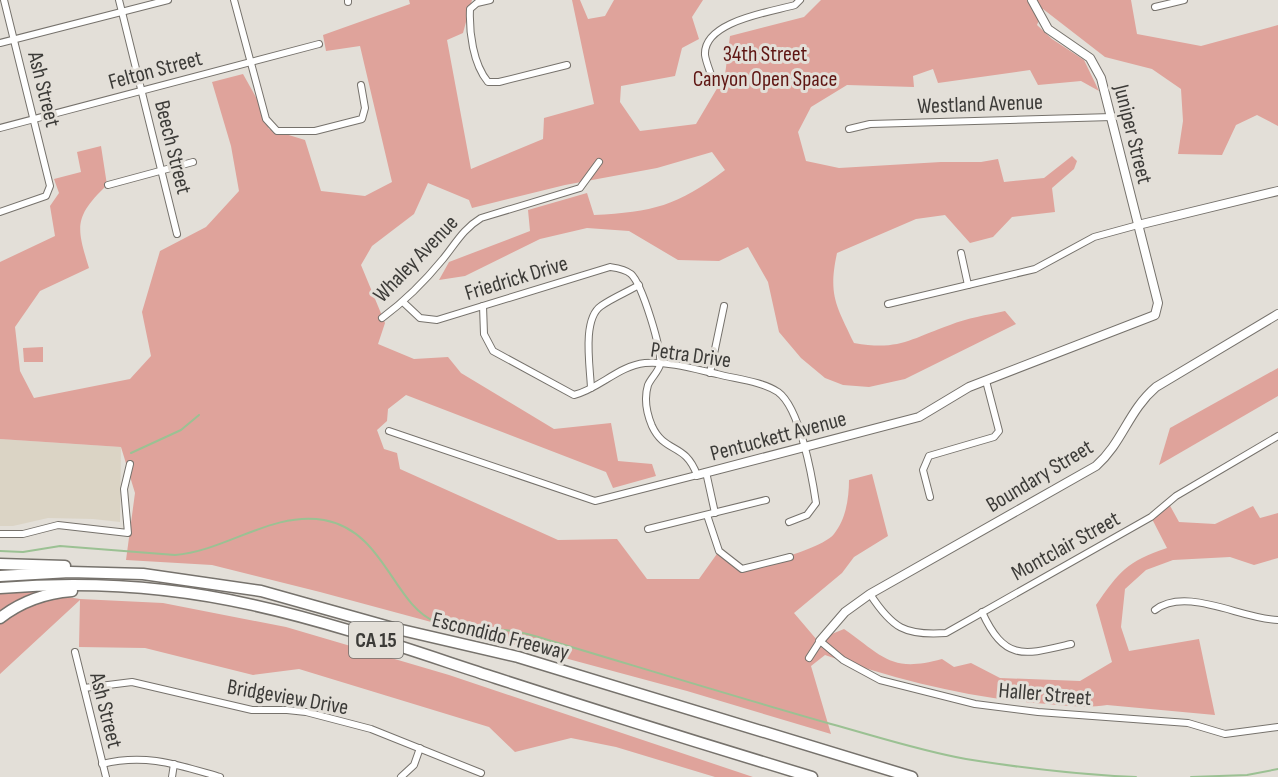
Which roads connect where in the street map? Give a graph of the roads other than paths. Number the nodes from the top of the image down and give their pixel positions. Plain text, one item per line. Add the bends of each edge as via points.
1 (4, 0) edge
2 (119, 0) edge
3 (168, 0) edge
4 (234, 0) edge
5 (490, 0) edge
6 (800, 0) edge
7 (1032, 0) edge
8 (1184, 0) edge
9 (1155, 6) dead end
10 (122, 12) junction
11 (14, 40) junction
12 (0, 43) edge
13 (319, 44) dead end
14 (249, 63) junction
15 (567, 65) dead end
16 (712, 78) dead end
17 (361, 85) dead end
18 (141, 91) junction
19 (1112, 117) junction
20 (34, 119) junction
21 (0, 128) edge
22 (849, 129) dead end
23 (192, 162) dead end
24 (599, 162) dead end
25 (161, 170) junction
26 (108, 185) dead end
27 (1278, 191) edge
28 (0, 212) edge
29 (1138, 225) junction
30 (177, 234) dead end
31 (961, 253) dead end
32 (639, 285) junction
33 (968, 285) junction
34 (403, 302) junction
35 (1158, 303) joint
36 (888, 304) dead end
37 (483, 306) junction
38 (724, 306) dead end
39 (1278, 314) edge
40 (382, 318) dead end
41 (660, 364) junction
42 (711, 373) junction
43 (986, 381) junction
44 (591, 388) junction
45 (389, 430) dead end
46 (1278, 436) edge
47 (803, 447) junction
48 (130, 464) dead end
49 (706, 472) junction
50 (697, 475) junction
51 (930, 497) dead end
52 (766, 500) dead end
53 (715, 513) junction
54 (707, 515) junction
55 (789, 522) dead end
56 (648, 529) dead end
57 (0, 534) edge
58 (790, 556) dead end
59 (0, 564) edge
60 (143, 574) junction
61 (0, 576) edge
62 (0, 588) edge
63 (145, 588) junction
64 (870, 594) junction
65 (1155, 610) dead end
66 (981, 612) junction
67 (0, 618) edge
68 (1278, 620) edge
69 (820, 642) junction
70 (1071, 644) dead end
71 (75, 651) dead end
72 (809, 658) dead end
73 (84, 688) junction
74 (1278, 727) edge
75 (420, 748) junction
76 (102, 764) junction
77 (174, 764) junction
78 (481, 772) dead end
79 (106, 777) edge
80 (172, 777) edge
81 (220, 777) edge
82 (401, 777) edge
83 (812, 777) edge
84 (912, 777) edge

1 - 11 street, Ash Street
2 - 10 street, Beech Street
3 - 10 street
4 - 14 street
5 - 15 street via 470,9 469,28 482,74 488,82
6 - 16 street via 795,6 722,26 710,39 705,54
7 - 19 street, Juniper Street via 1048,29 1090,58 1101,78
8 - 9 street
10 - 11 street
10 - 18 street, Beech Street
11 - 12 street
11 - 20 street, Ash Street
13 - 14 street, Felton Street
14 - 17 street via 266,119 271,127 284,133 357,122 365,116
14 - 18 street, Felton Street
18 - 20 street, Felton Street
18 - 25 street, Beech Street
19 - 22 street, Westland Avenue via 870,124
19 - 29 street, Juniper Street
20 - 21 street, Felton Street
20 - 28 street, Ash Street via 50,186 46,196
23 - 25 street
24 - 34 street, Whaley Avenue via 580,188 481,218 466,227 444,259
25 - 26 street
25 - 30 street, Beech Street
27 - 29 street
29 - 33 street via 1094,237 1035,269
29 - 35 street, Juniper Street
31 - 33 street
32 - 37 street, Friedrick Drive via 625,271 610,267
32 - 41 street
32 - 44 street via 599,307 590,318
33 - 36 street
34 - 37 street, Friedrick Drive via 427,320
34 - 40 street, Whaley Avenue
35 - 43 street, Pentuckett Avenue via 1158,310 1148,319
37 - 44 street, Petra Drive via 487,344 500,357 574,394
38 - 42 street
39 - 64 street, Boundary Street via 1156,387 1142,399 1113,449 1096,466
41 - 42 street, Petra Drive
41 - 44 street, Petra Drive via 644,363 626,369
41 - 50 street via 648,385 646,398 652,426 668,446 689,457
42 - 47 street, Petra Drive via 778,392 793,411
43 - 47 street, Pentuckett Avenue via 918,417
43 - 51 street via 999,431 994,437 929,456 923,470
45 - 50 street, Pentuckett Avenue via 595,501
46 - 66 street, Montclair Street via 1176,496 1151,517
47 - 49 street, Pentuckett Avenue
47 - 55 street, Petra Drive via 816,503 807,515
48 - 57 street via 124,496 129,533 58,525 23,534
49 - 50 street, Pentuckett Avenue
49 - 53 street
52 - 53 street
53 - 54 street
54 - 56 street
54 - 58 street via 718,550 742,569
59 - 60 highway
60 - 61 highway, Escondido Freeway / CA 15 via 70,572
60 - 84 highway, Escondido Freeway / CA 15 via 261,591 393,628 518,657
62 - 63 highway, Escondido Freeway / CA 15
63 - 67 highway via 48,593 14,607
63 - 83 highway, Escondido Freeway / CA 15 via 271,610
64 - 66 street, Montclair Street via 886,618 909,632 946,633
64 - 69 street, Boundary Street via 845,612
65 - 68 street via 1164,603 1185,600
66 - 70 street via 996,638 1010,649 1028,654
69 - 72 street, Boundary Street
69 - 74 street, Haller Street via 880,680 975,704 1188,723 1225,734
71 - 73 street, Ash Street
73 - 75 street, Bridgeview Drive via 132,682 252,710 306,712 371,729
73 - 76 street, Ash Street
75 - 78 street, Bridgeview Drive
75 - 82 street via 414,765
76 - 77 street via 136,758
76 - 79 street, Ash Street
77 - 80 street
77 - 81 street

